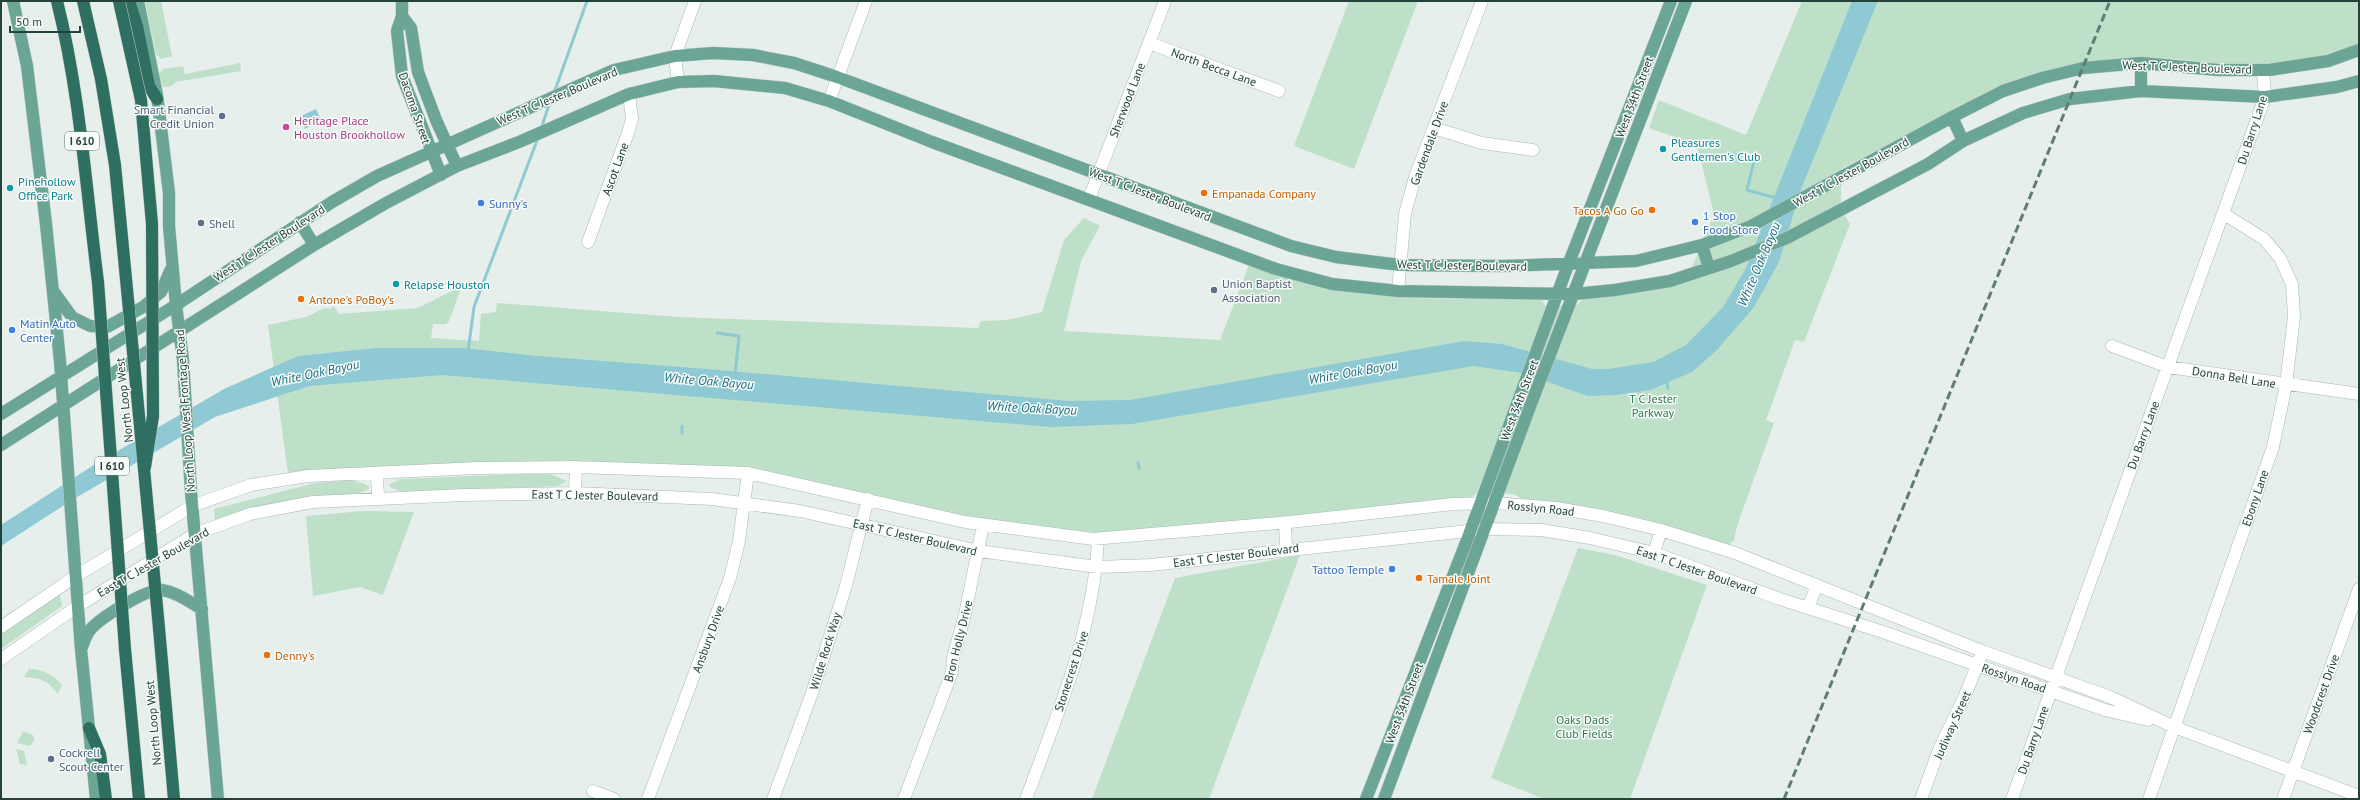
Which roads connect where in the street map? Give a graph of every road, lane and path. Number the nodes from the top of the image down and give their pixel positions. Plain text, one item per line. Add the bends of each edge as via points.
1 (13, 1) edge
2 (57, 1) edge
3 (83, 1) edge
4 (119, 1) edge
5 (129, 1) edge
6 (138, 1) edge
7 (402, 1) edge
8 (695, 1) edge
9 (866, 1) edge
10 (1165, 1) edge
11 (1482, 1) edge
12 (1671, 1) edge
13 (1686, 1) edge
14 (402, 16) junction
15 (1149, 43) junction
16 (2359, 50) edge
17 (675, 56) junction
18 (2141, 63) junction
19 (2263, 70) junction
20 (837, 77) junction
21 (2359, 81) edge
22 (678, 82) junction
23 (1279, 91) dead end
24 (2141, 91) junction
25 (629, 94) junction
26 (157, 98) junction
27 (2265, 98) junction
28 (829, 101) junction
29 (1952, 117) junction
30 (1434, 128) junction
31 (1963, 141) junction
32 (447, 144) junction
33 (1533, 150) dead end
34 (430, 152) junction
35 (458, 166) junction
36 (1099, 174) junction
37 (440, 175) junction
38 (1089, 199) junction
39 (2224, 214) junction
40 (300, 222) junction
41 (588, 242) dead end
42 (314, 245) junction
43 (1702, 245) junction
44 (1585, 264) junction
45 (172, 265) junction
46 (1400, 265) junction
47 (1568, 265) junction
48 (1709, 268) junction
49 (53, 291) junction
50 (1398, 291) junction
51 (1558, 294) junction
52 (1574, 294) junction
53 (176, 305) junction
54 (179, 333) junction
55 (2112, 346) dead end
56 (2168, 367) junction
57 (61, 376) junction
58 (2286, 385) junction
59 (2359, 394) edge
60 (63, 404) junction
61 (1, 414) edge
62 (1, 445) edge
63 (576, 466) junction
64 (145, 467) junction
65 (377, 472) junction
66 (748, 473) junction
67 (575, 493) junction
68 (378, 498) junction
69 (868, 499) junction
70 (744, 503) junction
71 (1480, 503) junction
72 (1495, 503) junction
73 (192, 506) junction
74 (1586, 513) joint
75 (1285, 523) junction
76 (862, 525) junction
77 (983, 525) junction
78 (1486, 529) junction
79 (1661, 530) junction
80 (1470, 532) junction
81 (195, 534) junction
82 (1098, 539) junction
83 (1286, 549) junction
84 (978, 551) junction
85 (1654, 553) junction
86 (1097, 567) junction
87 (76, 576) junction
88 (1817, 585) junction
89 (2359, 589) edge
90 (1864, 603) joint
91 (78, 606) junction
92 (1808, 608) junction
93 (202, 609) junction
94 (1856, 624) joint
95 (1, 627) edge
96 (81, 649) junction
97 (1982, 651) junction
98 (1, 659) edge
99 (1977, 665) junction
100 (1414, 676) junction
101 (2055, 676) junction
102 (1428, 682) junction
103 (2050, 690) junction
104 (2174, 727) junction
105 (89, 728) junction
106 (2292, 772) junction
107 (593, 791) dead end
108 (2359, 796) edge
109 (96, 799) edge
110 (106, 799) edge
111 (140, 799) edge
112 (174, 799) edge
113 (218, 799) edge
114 (614, 799) edge
115 (648, 799) edge
116 (773, 799) edge
117 (904, 799) edge
118 (1026, 799) edge
119 (1366, 799) edge
120 (1384, 799) edge
121 (1921, 799) edge
122 (2012, 799) edge
123 (2149, 799) edge
124 (2283, 799) edge

1 - 49 main road via 27,66 36,126
2 - 111 highway, North Loop West / I 610, bridge via 65,31 81,134 98,282 125,649
3 - 64 highway, North Loop West / I 610, bridge via 101,79 115,165
4 - 64 highway, bridge via 141,100 152,224 153,416
5 - 26 highway via 138,26 149,86
6 - 26 main road, North Loop West Frontage Road
7 - 14 main road, Dacoma Street
8 - 17 street
9 - 20 street
10 - 15 street, Sherwood Lane
11 - 30 street, Gardendale Drive
12 - 47 main road, West 34th Street
13 - 44 main road, West 34th Street
14 - 32 main road, Dacoma Street via 411,28 418,72
14 - 34 main road, Dacoma Street via 397,31 402,76
15 - 23 street, North Becca Lane
15 - 36 street, Sherwood Lane
16 - 19 main road, West T C Jester Boulevard via 2328,61
17 - 20 main road, West T C Jester Boulevard via 713,53 753,55 794,63
17 - 22 street
17 - 32 main road, West T C Jester Boulevard via 614,70
18 - 19 main road, West T C Jester Boulevard via 2218,70
18 - 24 main road
18 - 29 main road, West T C Jester Boulevard via 2083,68 2042,78 2003,91
19 - 27 street, Du Barry Lane
20 - 28 street
20 - 36 main road, West T C Jester Boulevard
21 - 27 main road
22 - 25 main road
22 - 28 main road via 714,81 785,88
24 - 27 main road
24 - 31 main road via 2070,99 2023,113
25 - 35 main road
25 - 41 street, Ascot Lane via 632,119
26 - 45 main road, North Loop West Frontage Road via 169,193
27 - 39 street, Du Barry Lane
28 - 38 main road via 932,142
29 - 31 main road
29 - 43 main road, West T C Jester Boulevard via 1751,226
30 - 33 street via 1482,143
30 - 46 street, Gardendale Drive via 1415,178 1405,214
31 - 48 main road via 1928,164 1787,238
32 - 34 main road, West T C Jester Boulevard
32 - 35 main road, Dacoma Street
34 - 37 main road, Dacoma Street
34 - 40 main road, West T C Jester Boulevard via 377,176
35 - 37 main road
36 - 38 street, Sherwood Lane
36 - 46 main road, West T C Jester Boulevard via 1291,246 1336,257
37 - 42 main road
38 - 50 main road via 1276,269 1332,284
39 - 56 street, Du Barry Lane
39 - 58 street, Ebony Lane via 2264,239 2280,258 2292,284 2294,316
40 - 42 main road
40 - 53 main road, West T C Jester Boulevard
42 - 54 main road
43 - 44 main road, West T C Jester Boulevard via 1636,261
43 - 48 main road
44 - 47 main road, West T C Jester Boulevard
44 - 52 main road, West 34th Street
45 - 49 main road via 161,292 143,307 107,327 90,326 72,317
45 - 53 main road, North Loop West Frontage Road
46 - 47 main road, West T C Jester Boulevard
46 - 50 street, Gardendale Drive
47 - 51 main road, West 34th Street
48 - 52 main road via 1670,281
49 - 57 main road
50 - 51 main road
51 - 52 main road
51 - 71 main road, West 34th Street
52 - 72 main road, West 34th Street
53 - 54 main road, North Loop West Frontage Road
53 - 57 main road, West T C Jester Boulevard
54 - 60 main road
54 - 73 main road, North Loop West Frontage Road
55 - 56 street, Donna Bell Lane
56 - 58 street, Donna Bell Lane
56 - 101 street, Du Barry Lane
57 - 60 main road
57 - 61 main road, West T C Jester Boulevard
58 - 59 street, Donna Bell Lane
58 - 104 street, Ebony Lane via 2273,447
60 - 62 main road
60 - 87 main road
63 - 65 street
63 - 66 street
63 - 67 street
64 - 112 highway, North Loop West / I 610, bridge
65 - 68 street
65 - 73 street via 278,480 242,488
66 - 69 street
66 - 70 street, Ansbury Drive
67 - 68 street, East T C Jester Boulevard
67 - 70 street, East T C Jester Boulevard
68 - 81 street, East T C Jester Boulevard via 313,502 270,508
69 - 76 street, Wilde Rock Way
69 - 77 street
70 - 76 street, East T C Jester Boulevard via 800,511
70 - 115 street, Ansbury Drive via 730,578
71 - 72 street
71 - 75 street
71 - 80 main road, West 34th Street
72 - 74 street, Rosslyn Road
72 - 78 main road, West 34th Street
73 - 81 main road, North Loop West Frontage Road
73 - 87 street
74 - 79 street, East T C Jester Boulevard
75 - 82 street
75 - 83 street
76 - 84 street, East T C Jester Boulevard
76 - 116 street, Wilde Rock Way via 812,693
77 - 82 street
77 - 84 street, Bron Holly Drive
78 - 80 street, East T C Jester Boulevard
78 - 85 street, East T C Jester Boulevard via 1540,530 1590,538
78 - 102 main road, West 34th Street
79 - 85 street
79 - 88 street, East T C Jester Boulevard via 1735,553
80 - 83 street, East T C Jester Boulevard
80 - 100 main road, West 34th Street
81 - 91 street, East T C Jester Boulevard
81 - 93 main road, North Loop West Frontage Road
82 - 86 street, Stonecrest Drive
83 - 86 street, East T C Jester Boulevard via 1150,565
84 - 86 street, East T C Jester Boulevard
84 - 117 street, Bron Holly Drive via 952,672
85 - 92 street, East T C Jester Boulevard
86 - 118 street, Stonecrest Drive via 1086,626 1072,673
87 - 91 main road
87 - 95 street
88 - 90 street, East T C Jester Boulevard
88 - 92 street
89 - 106 street, Woodcrest Drive
90 - 97 street, Rosslyn Road
91 - 96 main road
91 - 98 street, East T C Jester Boulevard
92 - 94 street, East T C Jester Boulevard
93 - 96 main road via 175,593 161,590 148,592 99,621 90,630
93 - 113 main road, North Loop West Frontage Road
94 - 99 street, Rosslyn Road
96 - 105 main road
97 - 99 street, Judiway Street
97 - 101 street, Rosslyn Road
99 - 103 street, Rosslyn Road
99 - 121 street, Judiway Street via 1940,747
100 - 102 main road
100 - 119 main road, West 34th Street
101 - 103 street, Du Barry Lane
101 - 104 street, Rosslyn Road via 2110,697
102 - 120 main road, West 34th Street
103 - 104 street, Rosslyn Road via 2105,710
103 - 122 street, Du Barry Lane
104 - 106 street, Rosslyn Road
104 - 123 street, Ebony Lane
105 - 109 main road
105 - 110 highway via 100,754
106 - 108 street, Rosslyn Road
106 - 124 street, Woodcrest Drive
107 - 114 street

